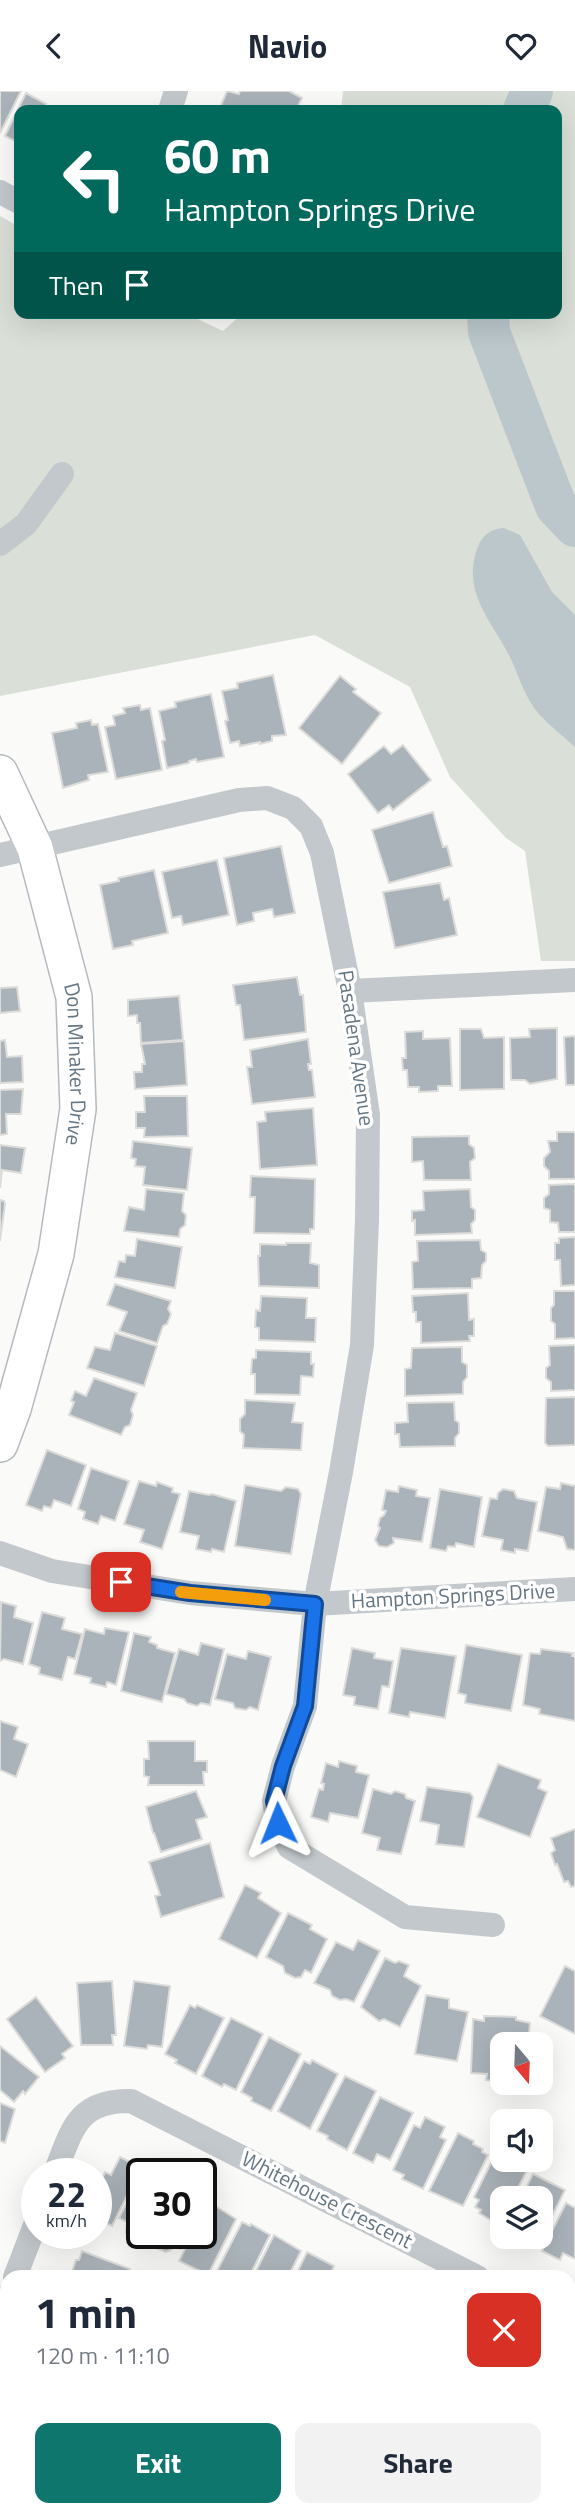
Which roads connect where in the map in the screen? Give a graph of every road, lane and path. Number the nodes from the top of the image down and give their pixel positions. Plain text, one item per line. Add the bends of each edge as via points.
1 (62, 474) dead end
2 (0, 544) edge
3 (0, 773) edge
4 (35, 848) junction
5 (0, 855) edge
6 (575, 980) edge
7 (350, 991) junction
8 (0, 1444) edge
9 (0, 1553) edge
10 (575, 1589) edge
11 (315, 1604) junction
12 (493, 1925) dead end
13 (61, 2158) edge
14 (26, 2249) edge
15 (18, 2270) edge
16 (463, 2270) edge

1 - 2 street via 26,524
3 - 4 street, Don Minaker Drive
4 - 5 street, Pasadena Avenue
4 - 7 street, Pasadena Avenue via 239,800 267,798 293,808 311,826 322,853
4 - 8 street, Don Minaker Drive via 74,997 78,1109 56,1254
6 - 7 street
7 - 11 street, Pasadena Avenue via 368,1115 362,1345
9 - 11 street, Hampton Springs Drive via 52,1571 190,1593
10 - 11 street, Hampton Springs Drive
11 - 12 street, Pasadena Avenue via 305,1706 274,1801 289,1847 405,1917
13 - 16 street, Whitehouse Crescent via 81,2115 96,2105 131,2101
14 - 15 street

